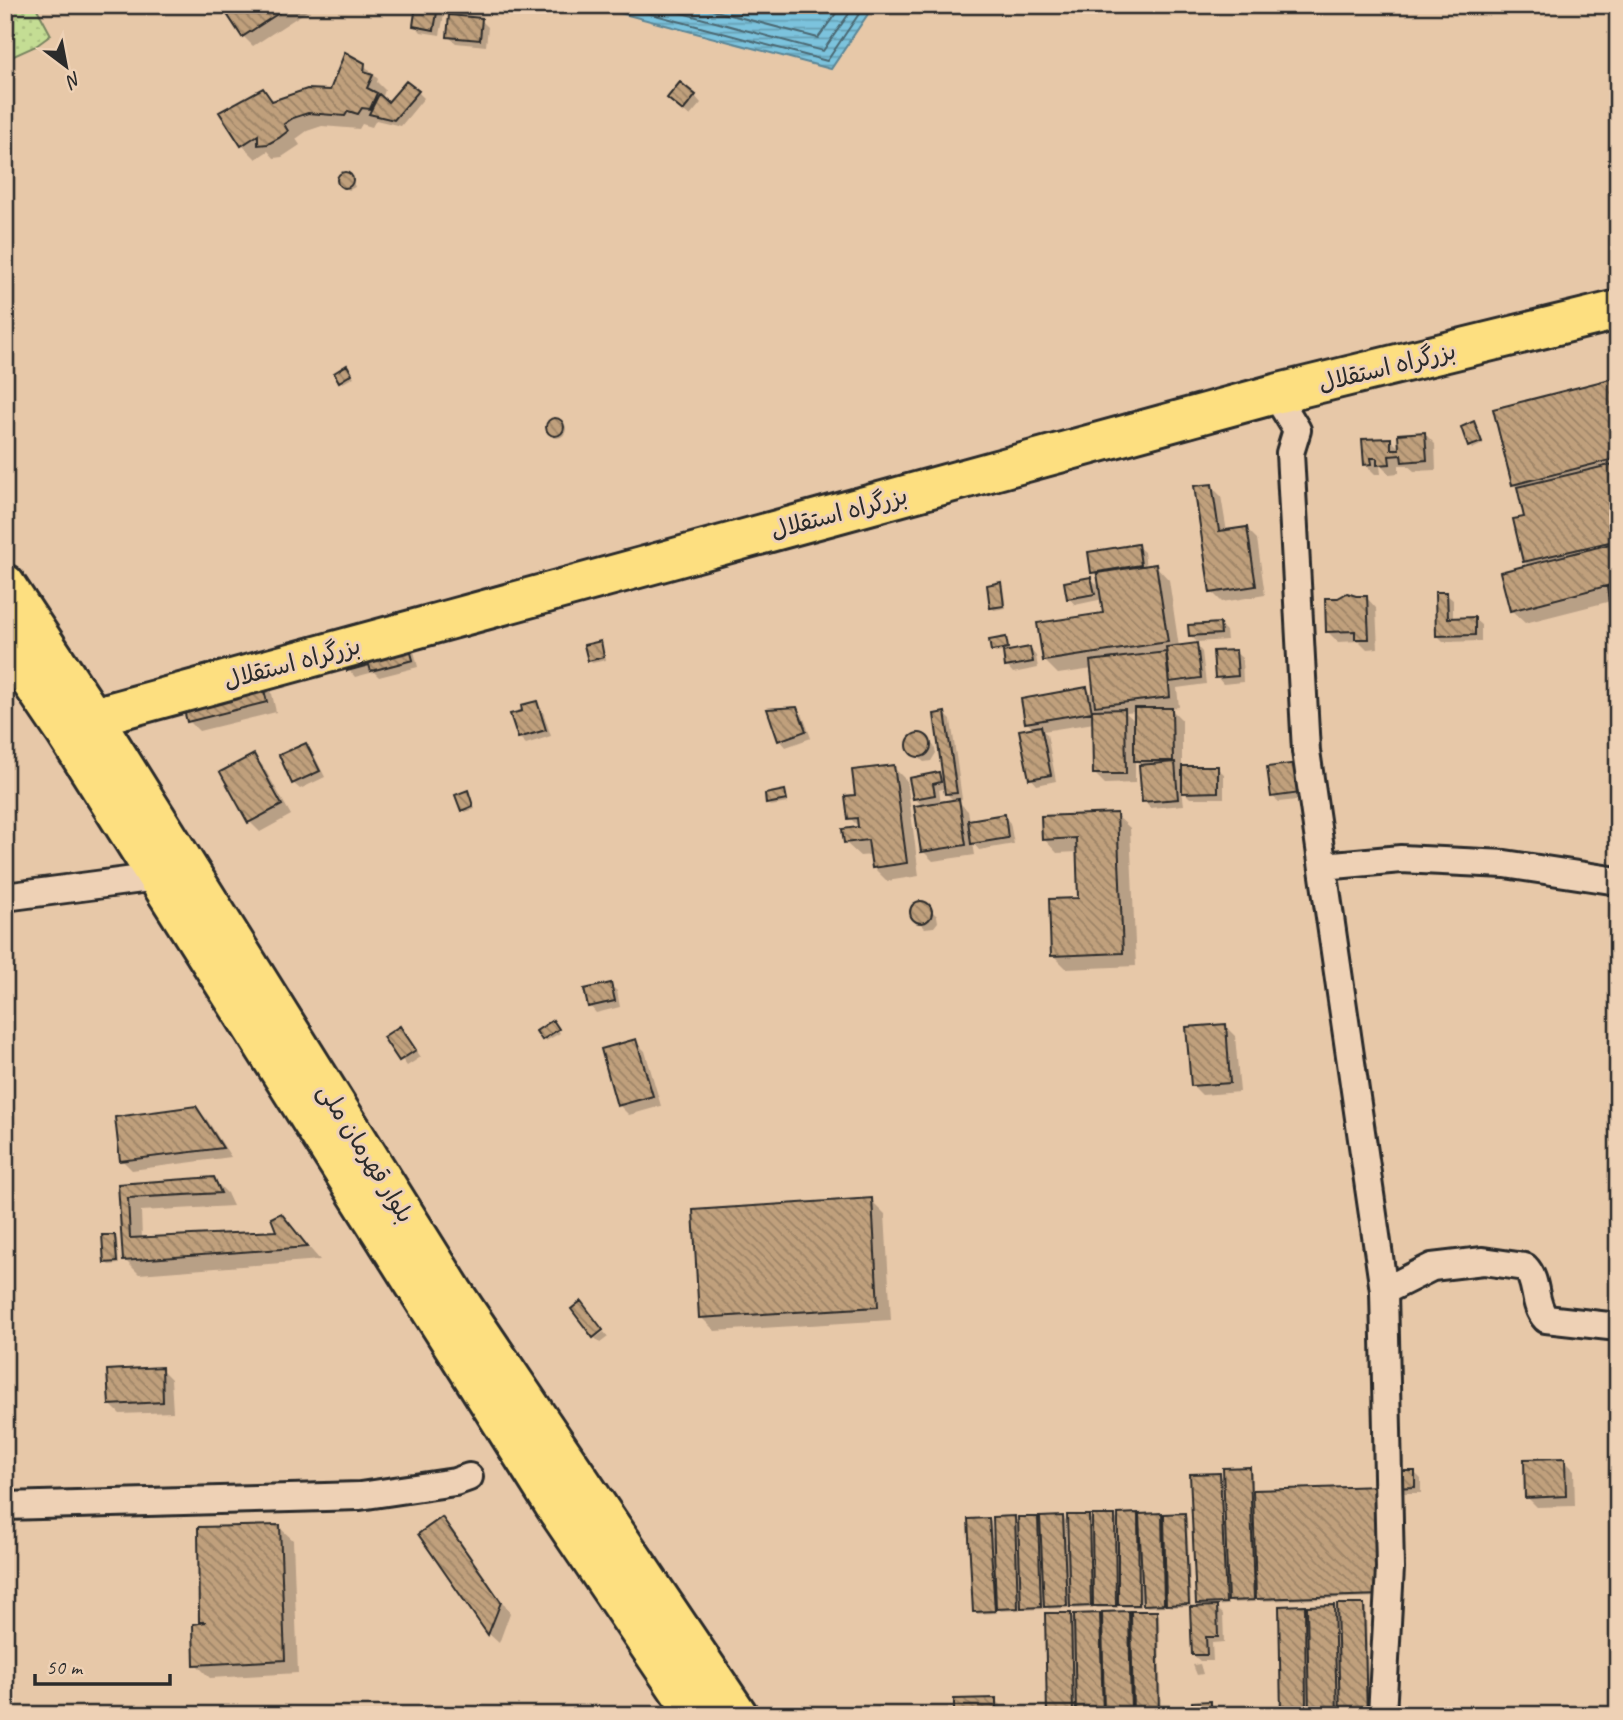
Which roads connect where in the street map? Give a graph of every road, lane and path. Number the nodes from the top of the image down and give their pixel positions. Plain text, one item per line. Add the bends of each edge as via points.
1 (1618, 310) edge
2 (1275, 394) junction
3 (5, 584) edge
4 (5, 643) edge
5 (80, 725) junction
6 (1323, 866) junction
7 (157, 877) junction
8 (1618, 881) edge
9 (5, 897) edge
10 (1384, 1291) junction
11 (1618, 1327) edge
12 (469, 1477) dead end
13 (5, 1506) edge
14 (696, 1715) edge
15 (738, 1715) edge
16 (1382, 1715) edge

1 - 2 highway, بزرگراه استقلال
2 - 5 highway, بزرگراه استقلال
2 - 6 street via 1297,430 1290,453 1306,751
3 - 5 highway, بلوار قهرمان ملی
4 - 5 highway, بلوار قهرمان ملی
5 - 7 highway, بلوار قهرمان ملی
5 - 15 highway, بلوار قهرمان ملی
6 - 8 street via 1401,859 1492,863
6 - 10 street
7 - 9 street
7 - 14 highway, بلوار قهرمان ملی via 558,1511
10 - 11 street via 1432,1268 1483,1261 1525,1267 1546,1319
10 - 16 street via 1390,1568
12 - 13 street via 360,1496

